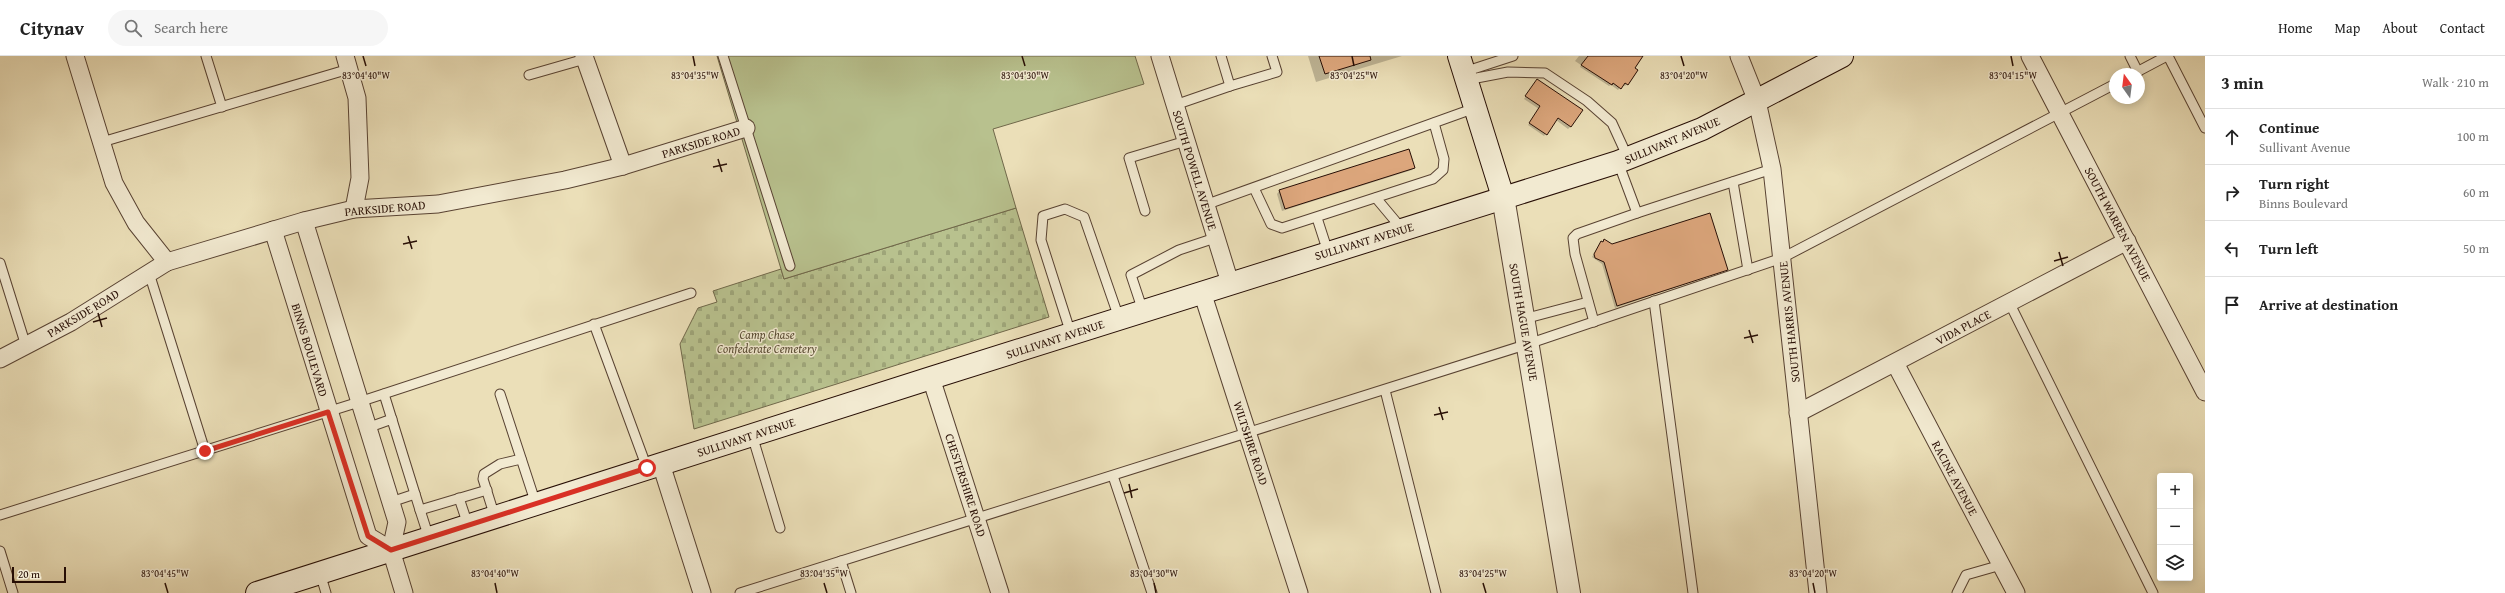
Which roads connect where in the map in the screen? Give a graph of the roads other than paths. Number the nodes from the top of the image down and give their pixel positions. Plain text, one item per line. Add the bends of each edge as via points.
1 (75, 56) edge
2 (206, 56) edge
3 (723, 56) edge
4 (1160, 56) edge
5 (1221, 56) edge
6 (1272, 56) edge
7 (1513, 56) edge
8 (1739, 56) edge
9 (1842, 56) edge
10 (2030, 56) edge
11 (2130, 56) edge
12 (2167, 56) edge
13 (585, 57) edge
14 (347, 62) edge
15 (2134, 68) edge
16 (2144, 68) edge
17 (1463, 69) edge
18 (529, 75) dead end
19 (1230, 86) junction
20 (2109, 87) edge
21 (1757, 101) junction
22 (1175, 104) junction
23 (222, 107) junction
24 (1475, 108) junction
25 (2059, 113) junction
26 (1434, 123) junction
27 (746, 128) junction
28 (2205, 128) edge
29 (1186, 141) junction
30 (102, 142) junction
31 (1623, 160) junction
32 (623, 166) junction
33 (1772, 169) junction
34 (1733, 182) junction
35 (1254, 188) junction
36 (1503, 197) junction
37 (1376, 198) junction
38 (1205, 205) junction
39 (354, 209) junction
40 (1145, 211) dead end
41 (1638, 213) junction
42 (1317, 218) junction
43 (304, 221) junction
44 (274, 230) junction
45 (1403, 230) junction
46 (1215, 238) junction
47 (2127, 241) junction
48 (1328, 252) junction
49 (1782, 258) junction
50 (167, 262) junction
51 (0, 263) edge
52 (790, 266) dead end
53 (1748, 270) junction
54 (149, 273) junction
55 (1230, 283) junction
56 (1202, 292) junction
57 (691, 293) dead end
58 (1654, 301) junction
59 (1588, 302) junction
60 (2009, 302) junction
61 (1143, 311) junction
62 (1119, 318) junction
63 (1524, 319) junction
64 (1594, 322) junction
65 (594, 324) junction
66 (1071, 334) junction
67 (1528, 344) junction
68 (26, 346) junction
69 (0, 359) edge
70 (1895, 363) junction
71 (931, 378) junction
72 (1385, 390) junction
73 (2205, 392) edge
74 (384, 394) junction
75 (500, 394) dead end
76 (359, 402) junction
77 (328, 412) junction
78 (1798, 414) junction
79 (392, 419) junction
80 (367, 428) junction
81 (1248, 433) junction
82 (752, 435) junction
83 (205, 451) junction
84 (521, 459) junction
85 (654, 466) junction
86 (1113, 476) junction
87 (486, 490) junction
88 (415, 494) junction
89 (459, 498) junction
90 (391, 502) junction
91 (536, 504) junction
92 (420, 510) junction
93 (0, 515) edge
94 (495, 517) junction
95 (977, 518) junction
96 (468, 525) junction
97 (780, 528) dead end
98 (429, 538) junction
99 (391, 550) junction
100 (0, 551) edge
101 (841, 561) junction
102 (2001, 565) junction
103 (323, 583) edge
104 (13, 593) edge
105 (257, 593) edge
106 (404, 593) edge
107 (702, 593) edge
108 (740, 593) edge
109 (851, 593) edge
110 (1000, 593) edge
111 (1152, 593) edge
112 (1299, 593) edge
113 (1436, 593) edge
114 (1569, 593) edge
115 (1692, 593) edge
116 (1818, 593) edge
117 (1957, 593) edge
118 (2016, 593) edge
119 (2153, 593) edge

1 - 30 street
2 - 23 lane
3 - 27 lane
4 - 22 street, SOUTH POWELL AVENUE
5 - 19 lane
6 - 19 lane via 1277,72
7 - 17 lane
8 - 21 street, SOUTH HARRIS AVENUE
9 - 21 main road, SULLIVANT AVENUE
10 - 25 street, SOUTH WARREN AVENUE
11 - 15 lane
12 - 16 lane
12 - 28 lane
13 - 18 lane
13 - 32 street
14 - 23 lane
14 - 39 street via 357,98 360,178
17 - 24 main road, SOUTH HAGUE AVENUE
17 - 31 lane via 1545,73 1587,101 1612,123
19 - 22 lane
20 - 25 lane
21 - 31 main road, SULLIVANT AVENUE via 1702,129
21 - 33 street, SOUTH HARRIS AVENUE
22 - 29 street, SOUTH POWELL AVENUE
23 - 30 lane
24 - 26 lane
24 - 36 main road, SOUTH HAGUE AVENUE
25 - 47 street, SOUTH WARREN AVENUE
25 - 49 lane
26 - 35 lane
26 - 37 lane via 1444,159 1443,170 1433,179
27 - 32 street, PARKSIDE ROAD
27 - 52 lane
29 - 38 street, SOUTH POWELL AVENUE
29 - 40 lane via 1129,158
30 - 50 street via 123,202
31 - 36 main road, SULLIVANT AVENUE
31 - 41 lane
32 - 39 street, PARKSIDE ROAD via 438,204
33 - 34 lane
33 - 49 street, SOUTH HARRIS AVENUE
34 - 41 lane
34 - 53 lane
35 - 38 lane
35 - 42 lane via 1271,224 1282,228
36 - 45 main road, SULLIVANT AVENUE
36 - 63 main road, SOUTH HAGUE AVENUE
37 - 42 lane
37 - 45 lane
38 - 46 street, SOUTH POWELL AVENUE
39 - 43 street, PARKSIDE ROAD
41 - 59 lane via 1577,234 1573,238
42 - 48 lane
43 - 44 street, PARKSIDE ROAD
43 - 76 street
44 - 50 street, PARKSIDE ROAD
44 - 77 street, BINNS BOULEVARD
45 - 48 main road, SULLIVANT AVENUE
46 - 55 street, SOUTH POWELL AVENUE
46 - 61 lane via 1179,250 1131,275
47 - 60 street, VIDA PLACE
47 - 73 street, SOUTH WARREN AVENUE
48 - 55 main road, SULLIVANT AVENUE
49 - 53 lane
49 - 78 street, SOUTH HARRIS AVENUE
50 - 54 street, PARKSIDE ROAD
51 - 68 lane
53 - 58 lane
54 - 68 street, PARKSIDE ROAD via 71,322
54 - 83 lane
55 - 56 main road, SULLIVANT AVENUE
56 - 61 main road, SULLIVANT AVENUE
56 - 81 street, WILTSHIRE ROAD
57 - 65 lane
58 - 64 lane
58 - 115 lane
59 - 63 lane
59 - 64 lane
60 - 70 street, VIDA PLACE
60 - 119 lane
61 - 62 main road, SULLIVANT AVENUE
62 - 66 main road, SULLIVANT AVENUE
62 - 66 lane via 1084,217 1065,209 1043,216 1041,240
63 - 67 main road, SOUTH HAGUE AVENUE
64 - 67 lane
65 - 74 lane
65 - 85 lane
66 - 71 main road, SULLIVANT AVENUE
67 - 72 lane
67 - 114 main road, SOUTH HAGUE AVENUE
68 - 69 street, PARKSIDE ROAD
70 - 78 street, VIDA PLACE
70 - 102 street, RACINE AVENUE
71 - 82 main road, SULLIVANT AVENUE
71 - 95 street, CHESTERSHIRE ROAD
72 - 81 lane
72 - 113 lane
74 - 76 lane
74 - 79 lane
75 - 84 lane
76 - 77 lane
76 - 80 street
77 - 83 lane
77 - 99 street, BINNS BOULEVARD via 368,536
78 - 116 street, SOUTH HARRIS AVENUE
79 - 80 lane
79 - 88 lane
80 - 90 street
81 - 86 lane
81 - 112 street, WILTSHIRE ROAD
82 - 85 main road, SULLIVANT AVENUE
82 - 97 lane
83 - 93 lane
84 - 87 lane via 500,464 484,474
84 - 91 lane
85 - 91 main road, SULLIVANT AVENUE
85 - 107 street
86 - 95 lane
86 - 111 lane
87 - 89 lane
87 - 94 lane
88 - 90 lane
88 - 92 lane
89 - 92 lane
89 - 96 lane
90 - 99 street via 397,522
91 - 94 main road, SULLIVANT AVENUE
92 - 98 lane
94 - 96 main road, SULLIVANT AVENUE
95 - 101 lane
95 - 110 street, CHESTERSHIRE ROAD
96 - 98 main road, SULLIVANT AVENUE
98 - 99 main road, SULLIVANT AVENUE
99 - 103 main road, SULLIVANT AVENUE
99 - 106 street
100 - 104 lane
101 - 108 lane
101 - 109 lane
102 - 117 lane via 1966,575
102 - 118 street, RACINE AVENUE
103 - 105 main road, SULLIVANT AVENUE

